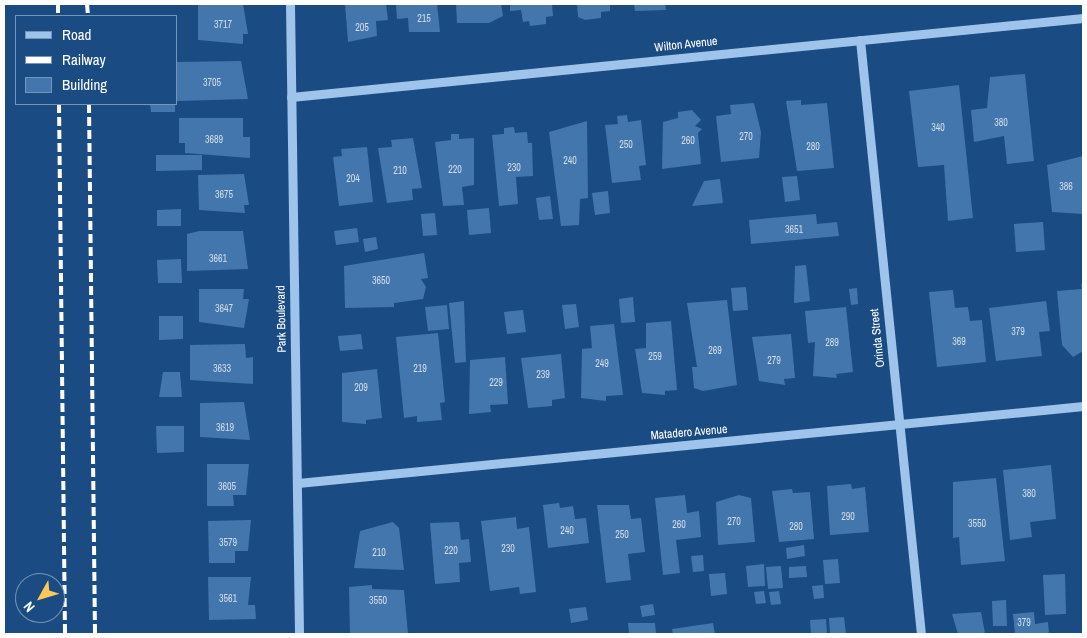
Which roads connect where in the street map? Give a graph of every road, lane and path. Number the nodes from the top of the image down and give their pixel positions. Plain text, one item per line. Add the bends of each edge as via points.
1 (290, 4) edge
2 (1083, 18) edge
3 (860, 40) junction
4 (291, 97) junction
5 (1083, 406) edge
6 (900, 426) junction
7 (298, 483) junction
8 (299, 634) edge
9 (921, 634) edge

1 - 4 street, Park Boulevard
2 - 3 street, Wilton Avenue
3 - 4 street, Wilton Avenue
3 - 6 street, Orinda Street
4 - 7 street, Park Boulevard
5 - 6 street, Matadero Avenue
6 - 7 street, Matadero Avenue
6 - 9 street, Orinda Street
7 - 8 street, Park Boulevard

